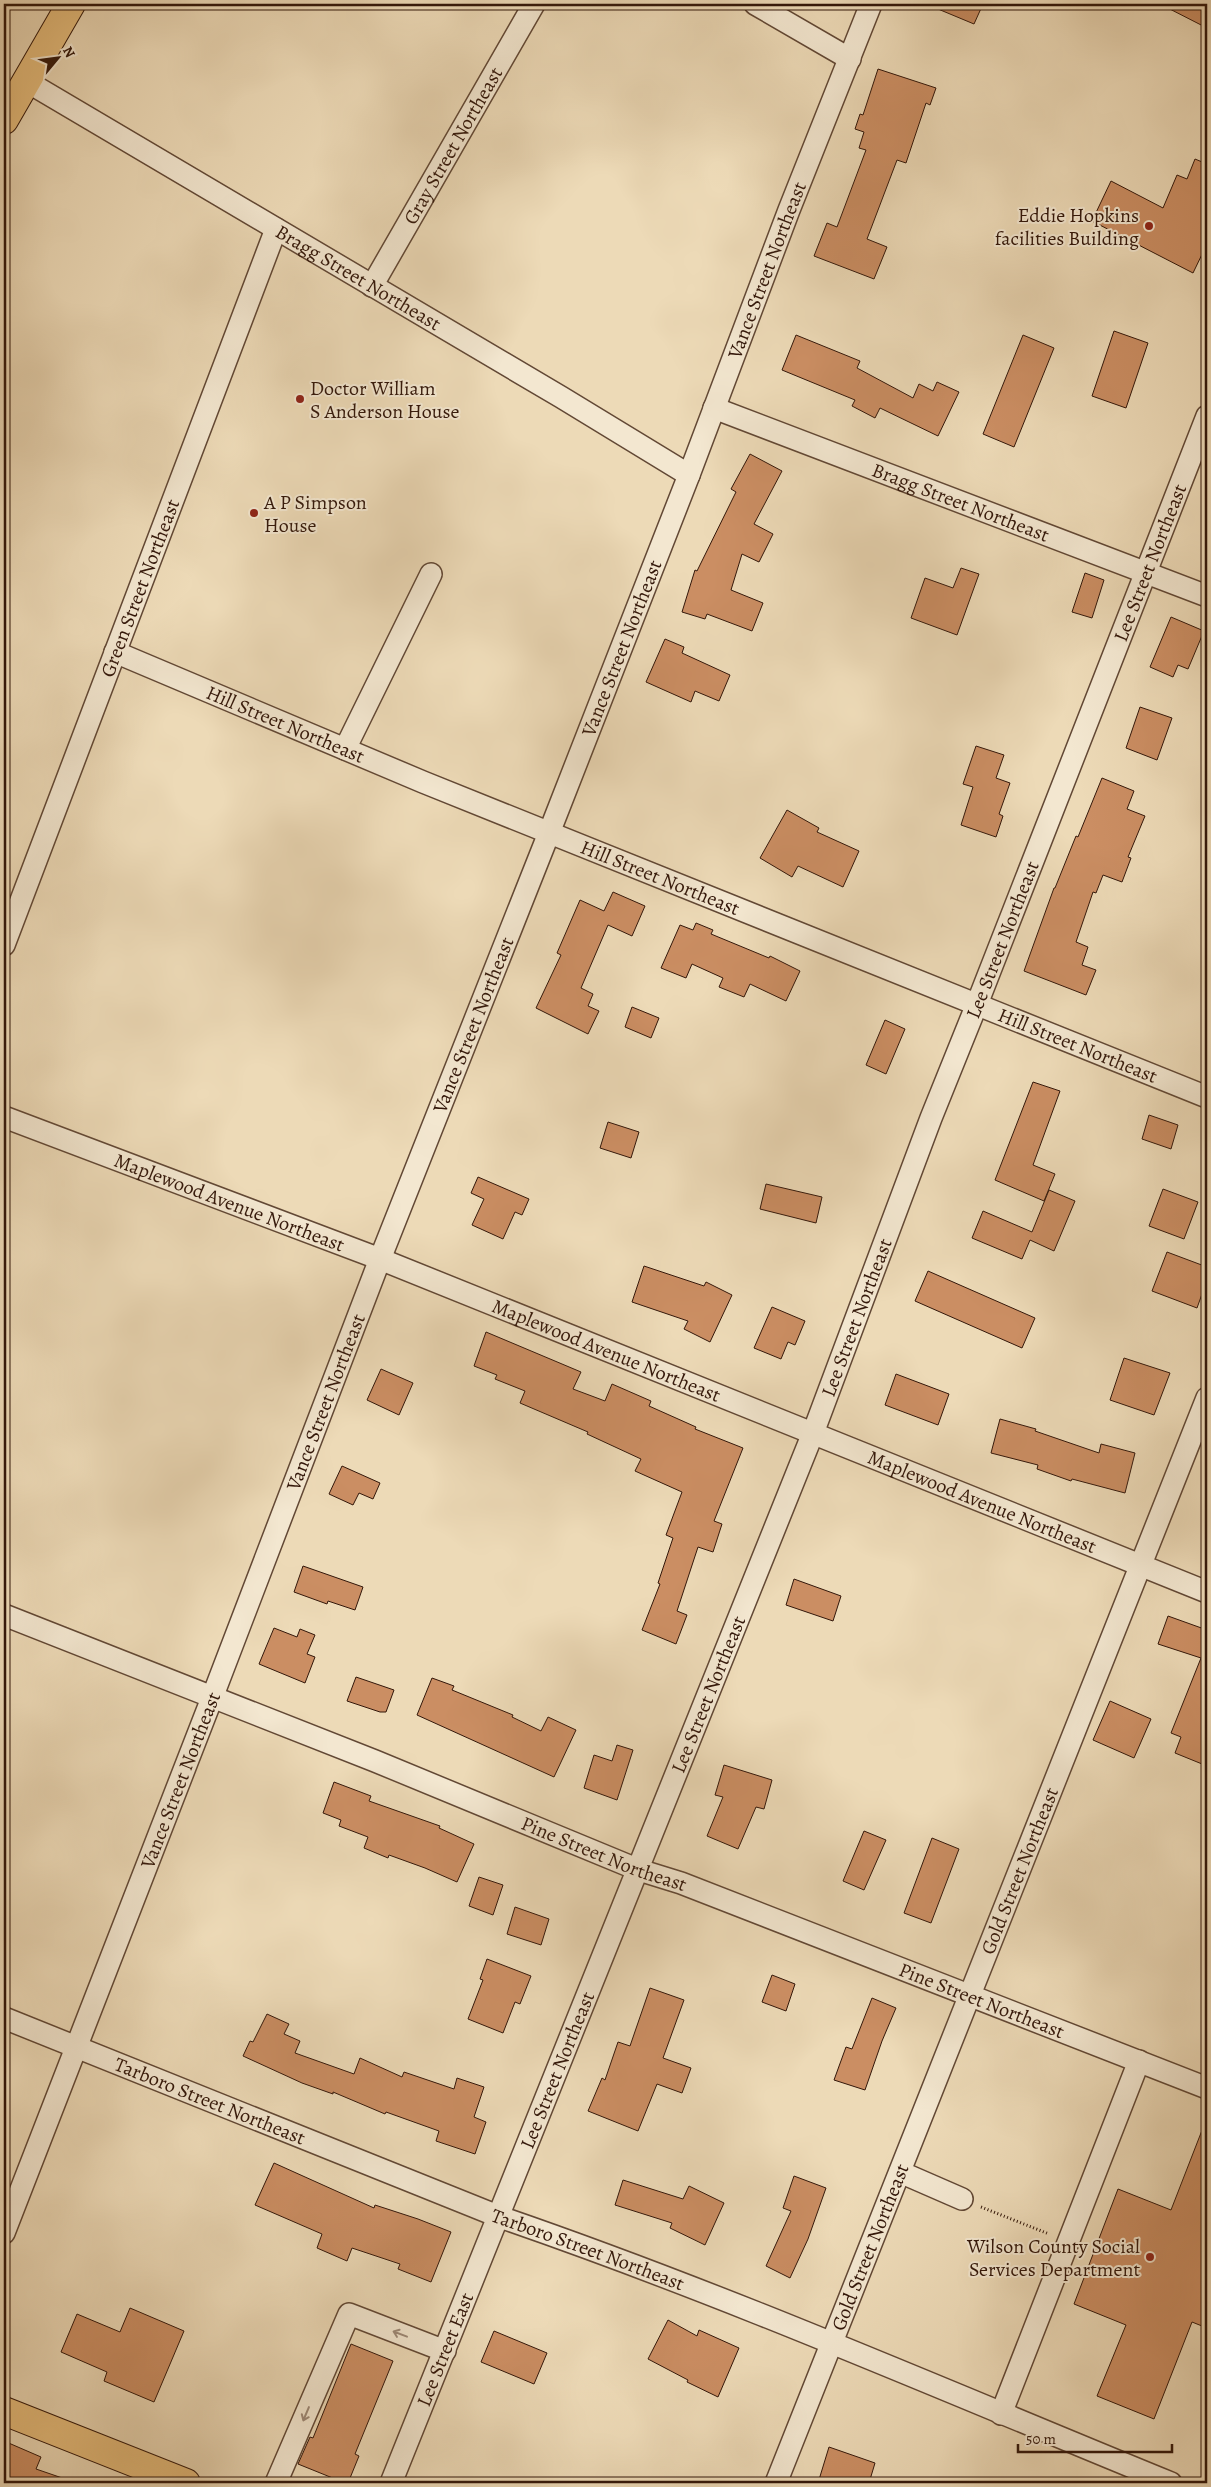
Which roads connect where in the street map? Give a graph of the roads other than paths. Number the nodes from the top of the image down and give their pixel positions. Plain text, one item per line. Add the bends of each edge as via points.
1 (71, 4) edge
2 (534, 4) edge
3 (755, 4) edge
4 (871, 4) edge
5 (850, 59) junction
6 (26, 81) junction
7 (4, 120) edge
8 (276, 229) junction
9 (372, 286) junction
10 (714, 408) junction
11 (1207, 416) edge
12 (689, 475) junction
13 (1146, 573) junction
14 (431, 574) dead end
15 (1207, 596) edge
16 (115, 652) junction
17 (345, 749) junction
18 (549, 833) junction
19 (12, 895) edge
20 (4, 945) edge
21 (977, 1004) junction
22 (1207, 1098) edge
23 (4, 1117) edge
24 (380, 1259) junction
25 (1207, 1398) edge
26 (813, 1433) junction
27 (1141, 1566) junction
28 (1207, 1592) edge
29 (4, 1615) edge
30 (212, 1698) junction
31 (639, 1870) junction
32 (971, 1994) junction
33 (4, 2018) edge
34 (77, 2046) junction
35 (1139, 2061) junction
36 (1207, 2088) edge
37 (900, 2172) junction
38 (962, 2199) road end
39 (500, 2217) junction
40 (4, 2232) edge
41 (831, 2344) junction
42 (446, 2351) junction
43 (4, 2411) edge
44 (1001, 2414) junction
45 (186, 2483) edge
46 (276, 2483) edge
47 (391, 2483) edge
48 (776, 2483) edge
49 (1171, 2483) edge

1 - 6 main road
2 - 9 street, Gray Street Northeast
3 - 5 street
4 - 5 street, Vance Street Northeast
5 - 10 street, Vance Street Northeast
6 - 7 main road
6 - 8 street, Bragg Street Northeast
8 - 9 street, Bragg Street Northeast
8 - 16 street, Green Street Northeast
9 - 12 street, Bragg Street Northeast
10 - 12 street, Vance Street Northeast
10 - 13 street, Bragg Street Northeast
11 - 13 street, Lee Street Northeast
12 - 18 street, Vance Street Northeast
13 - 15 street, Bragg Street Northeast
13 - 21 street, Lee Street Northeast
14 - 17 street
16 - 17 street, Hill Street Northeast
16 - 19 street, Green Street Northeast
17 - 18 street, Hill Street Northeast
18 - 21 street, Hill Street Northeast
18 - 24 street, Vance Street Northeast
19 - 20 street, Green Street Northeast
21 - 22 street, Hill Street Northeast
21 - 26 street, Lee Street Northeast
23 - 24 street, Maplewood Avenue Northeast
24 - 26 street, Maplewood Avenue Northeast
24 - 30 street, Vance Street Northeast
25 - 27 street, Gold Street Northeast
26 - 27 street, Maplewood Avenue Northeast
26 - 31 street, Lee Street Northeast
27 - 28 street, Maplewood Avenue Northeast
27 - 32 street, Gold Street Northeast
29 - 30 street, Pine Street Northeast
30 - 31 street, Pine Street Northeast
30 - 34 street, Vance Street Northeast
31 - 32 street, Pine Street Northeast via 681,1883
31 - 39 street, Lee Street Northeast
32 - 35 street, Pine Street Northeast
32 - 37 street, Gold Street Northeast
33 - 34 street, Tarboro Street Northeast
34 - 39 street, Tarboro Street Northeast
34 - 40 street, Vance Street Northeast
35 - 36 street, Pine Street Northeast
35 - 44 street
37 - 38 street
37 - 41 street, Gold Street Northeast
39 - 41 street, Tarboro Street Northeast via 577,2243
39 - 42 street, Lee Street East
41 - 44 street, Tarboro Street Northeast
41 - 48 street, Gold Street Northeast
42 -> 46 street via 349,2314
42 - 47 street, Lee Street East
43 - 45 main road
44 - 49 street, Tarboro Street Northeast

